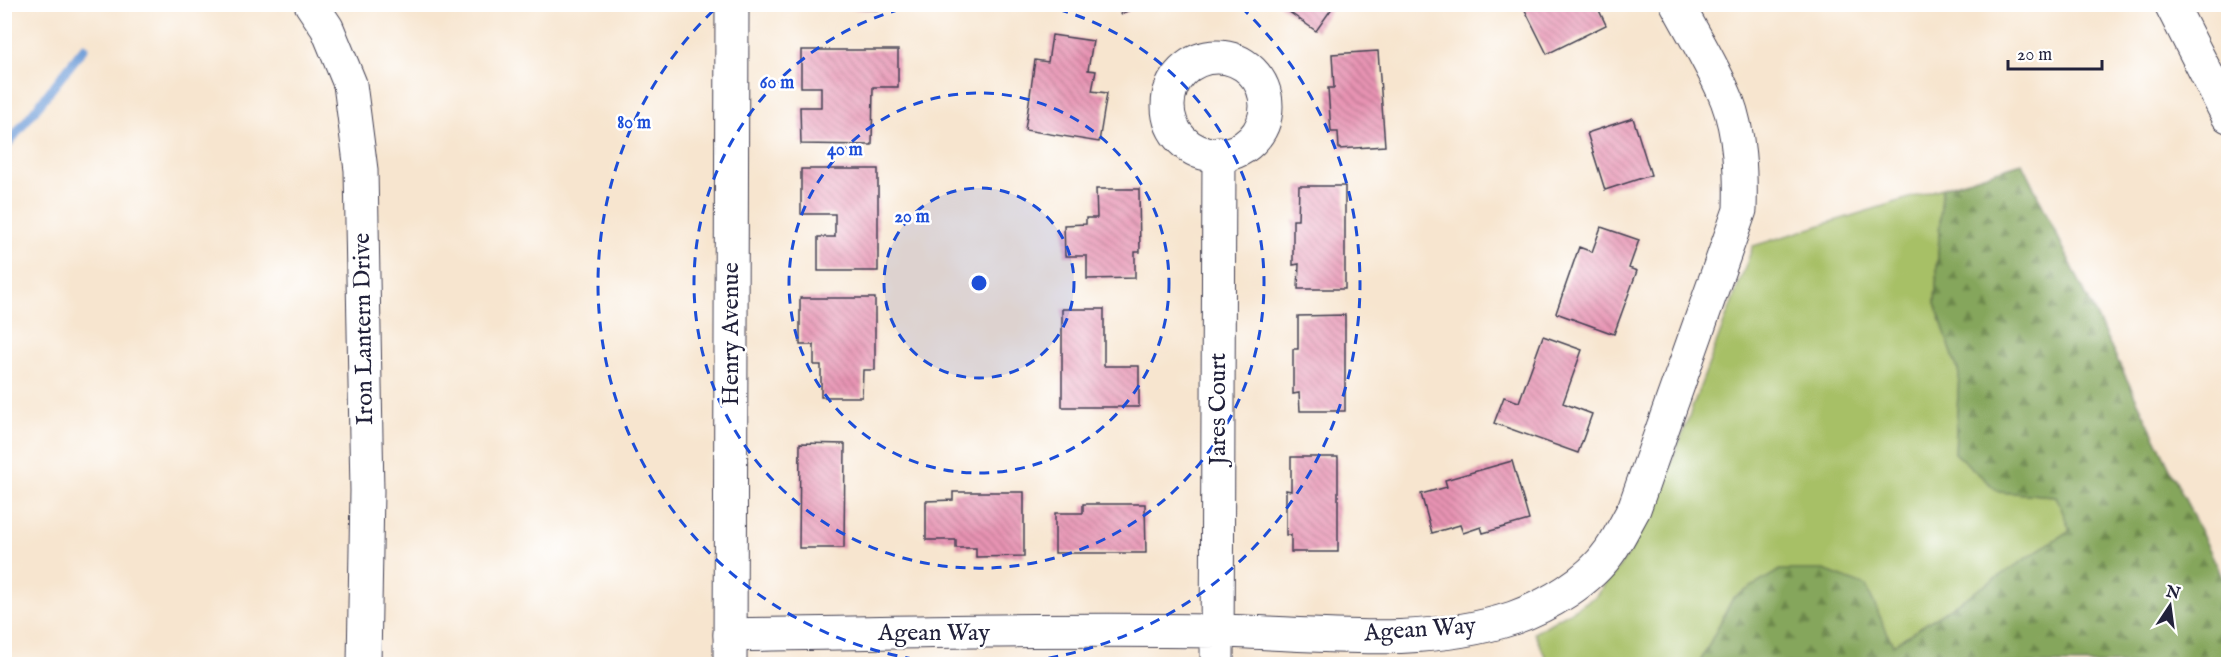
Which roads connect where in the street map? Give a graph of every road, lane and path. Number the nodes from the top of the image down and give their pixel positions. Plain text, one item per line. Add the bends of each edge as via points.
1 (311, 4) edge
2 (732, 4) edge
3 (1677, 4) edge
4 (2171, 4) edge
5 (2229, 116) edge
6 (1219, 153) dead end
7 (1217, 631) junction
8 (730, 650) edge
9 (364, 664) edge
10 (1217, 664) edge

1 - 9 street, Iron Lantern Drive via 327,28 350,84 362,170 367,491
2 - 8 street, Henry Avenue
3 - 7 street, Agean Way via 1727,100 1737,140 1740,210 1634,510 1609,553 1585,578 1548,602 1514,617 1463,631 1383,636
4 - 5 street
6 - 7 street, Jares Court
7 - 8 street, Agean Way
7 - 10 street, Jares Court

